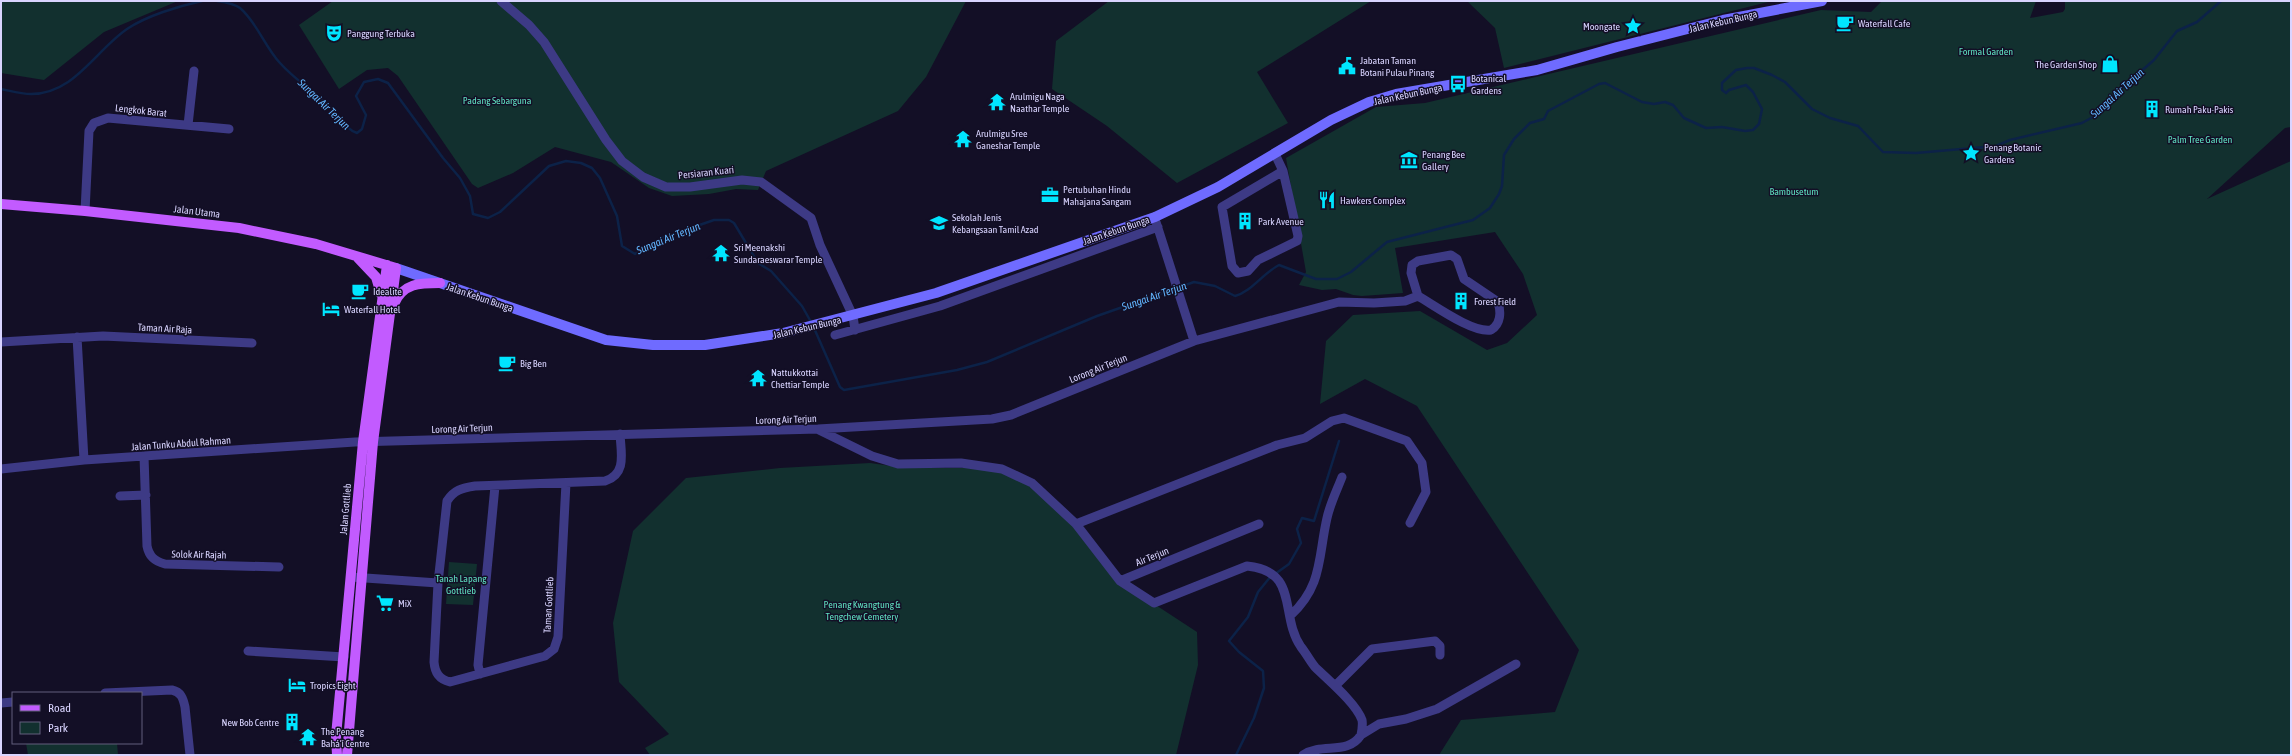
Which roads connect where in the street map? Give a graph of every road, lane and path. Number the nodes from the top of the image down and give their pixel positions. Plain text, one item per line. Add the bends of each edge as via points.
1 (501, 1) edge
2 (1822, 1) edge
3 (194, 71) dead end
4 (188, 126) junction
5 (228, 129) dead end
6 (1275, 154) junction
7 (1283, 171) junction
8 (1, 204) edge
9 (85, 211) junction
10 (1156, 222) junction
11 (357, 256) junction
12 (391, 267) junction
13 (440, 283) junction
14 (1418, 296) junction
15 (382, 298) junction
16 (390, 313) junction
17 (852, 316) junction
18 (855, 330) junction
19 (835, 335) dead end
20 (77, 336) junction
21 (1194, 341) junction
22 (1, 342) edge
23 (252, 343) dead end
24 (818, 429) junction
25 (620, 434) junction
26 (368, 442) junction
27 (144, 456) junction
28 (84, 460) junction
29 (1, 469) edge
30 (1342, 477) dead end
31 (566, 483) junction
32 (495, 486) junction
33 (146, 495) junction
34 (120, 496) dead end
35 (1410, 523) dead end
36 (1076, 524) junction
37 (1259, 524) dead end
38 (279, 567) dead end
39 (351, 577) junction
40 (362, 577) junction
41 (1120, 581) junction
42 (438, 583) junction
43 (1290, 616) junction
44 (248, 651) dead end
45 (1440, 655) dead end
46 (344, 657) junction
47 (1516, 664) dead end
48 (480, 674) junction
49 (1335, 686) junction
50 (127, 692) edge
51 (12, 702) edge
52 (1, 703) edge
53 (1362, 719) junction
54 (1379, 724) junction
55 (1361, 735) junction
56 (190, 755) edge
57 (337, 755) edge
58 (347, 755) edge
59 (1303, 755) edge

1 - 17 street, Persiaran Kuari via 544,42 606,140 622,161 643,177 666,186 690,187 742,180 761,182 811,218 820,245
2 - 6 street, Jalan Kebun Bunga via 1812,5 1723,20 1537,70 1396,94 1369,102 1330,120
3 - 4 street
4 - 5 street, Lengkok Barat
4 - 9 street, Lengkok Barat via 108,118 94,123 89,131
6 - 7 street
6 - 10 street, Jalan Kebun Bunga
7 - 7 street via 1298,238 1296,242 1258,260 1248,271 1238,273 1232,266 1223,205
8 - 9 main road, Jalan Utama
9 - 11 main road, Jalan Utama via 239,228 316,244
10 - 17 street, Jalan Kebun Bunga via 936,293
10 - 18 street via 940,306
10 - 21 street
11 - 12 main road, Jalan Utama
11 - 15 main road via 376,277
12 - 13 street, Jalan Kebun Bunga
12 - 15 main road, Jalan Gottlieb
12 - 16 main road, Jalan Gottlieb
13 - 16 main road via 406,287 397,297
13 - 17 street, Jalan Kebun Bunga via 606,340 645,344 705,345 801,329
14 - 14 street via 1482,330 1494,328 1500,318 1498,302 1464,279 1457,259 1451,255 1418,261 1412,265 1411,273
14 - 21 street, Lorong Air Terjun via 1405,301 1339,302
15 - 26 main road, Jalan Gottlieb
16 - 26 main road, Jalan Gottlieb
17 - 18 street, Persiaran Kuari
18 - 19 street
20 - 22 street, Taman Air Raja
20 - 23 street, Taman Air Raja
20 - 28 street
21 - 24 street, Lorong Air Terjun via 1011,415 992,419
24 - 25 street, Lorong Air Terjun
24 - 36 street via 872,456 898,464 961,463 1002,469 1032,483
25 - 26 street, Lorong Air Terjun
25 - 31 street, Taman Gottlieb via 622,464 620,472 614,478 605,481
26 - 27 street, Jalan Tunku Abdul Rahman
26 - 39 main road, Jalan Gottlieb
26 - 40 main road, Jalan Gottlieb
27 - 28 street, Jalan Tunku Abdul Rahman
27 - 33 street, Solok Air Rajah
28 - 29 street, Jalan Tunku Abdul Rahman
30 - 43 street via 1327,517 1323,552 1312,588 1301,606
31 - 32 street, Taman Gottlieb
31 - 48 street, Taman Gottlieb via 557,644 545,656
32 - 42 street, Taman Gottlieb via 461,488 452,493 447,501
32 - 48 street via 478,665
33 - 34 street
33 - 38 street, Solok Air Rajah via 147,546 149,554 159,562
35 - 36 street via 1426,492 1422,463 1407,441 1344,418 1332,421 1305,438 1277,445
36 - 41 street
37 - 41 street, Air Terjun
39 - 40 street
39 - 46 main road, Jalan Gottlieb
40 - 42 street
40 - 58 main road, Jalan Gottlieb
41 - 43 street via 1154,603 1247,566 1262,567 1276,577 1286,594
42 - 48 street, Taman Gottlieb via 434,662 437,674 442,680 450,682
43 - 49 street via 1297,640 1315,666
44 - 46 street
45 - 49 street via 1440,646 1435,641 1372,649
46 - 57 main road, Jalan Gottlieb via 336,736
47 - 54 street via 1437,709
49 - 53 street
50 - 56 street via 172,690 182,696
51 - 52 street
53 - 54 street
53 - 55 street
54 - 55 street
55 - 59 street via 1351,746 1344,749 1321,748

